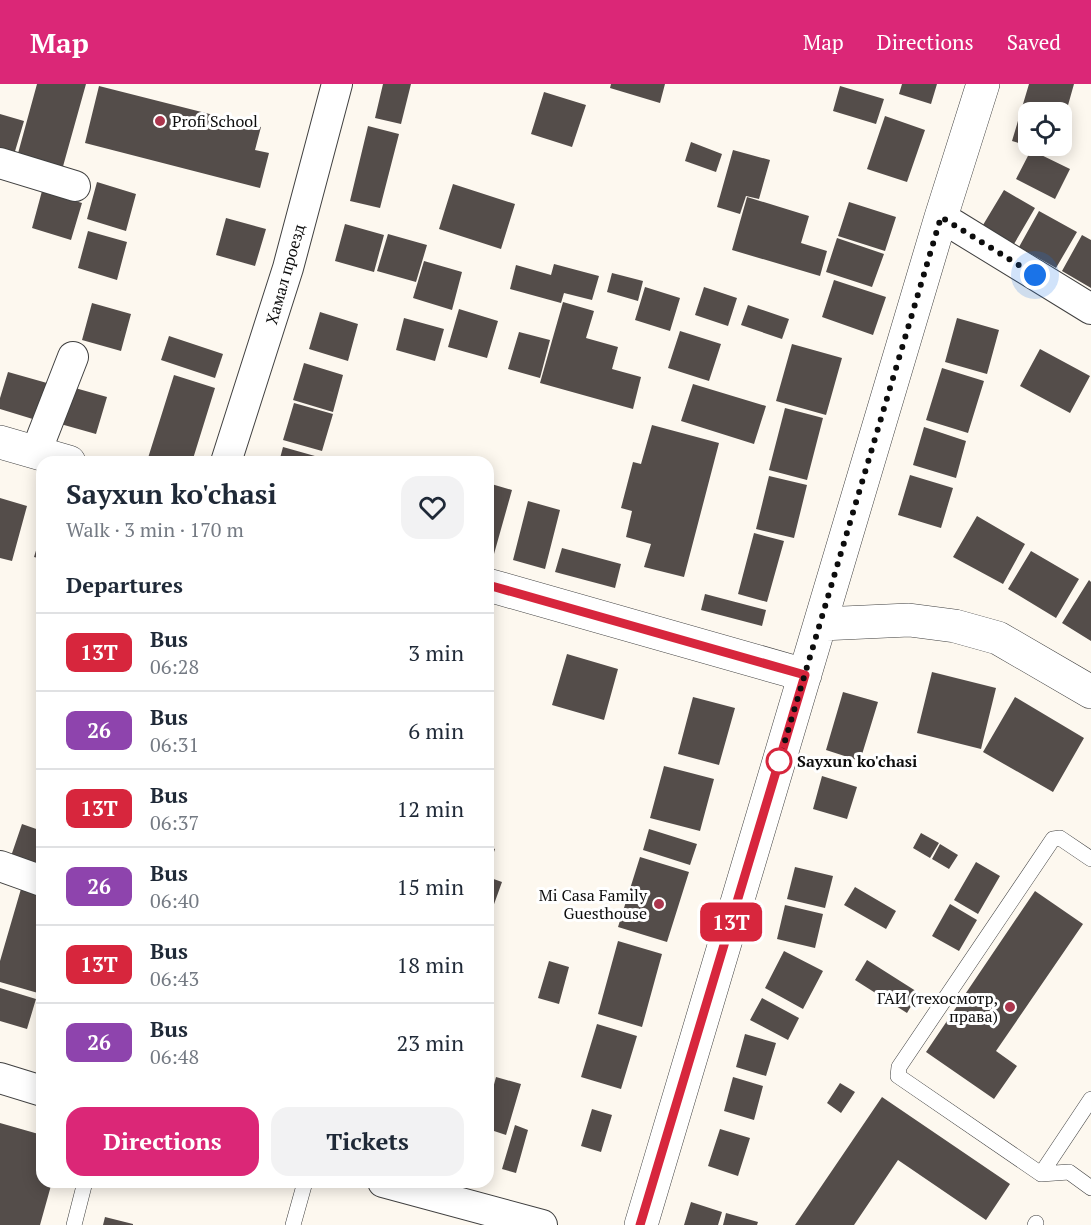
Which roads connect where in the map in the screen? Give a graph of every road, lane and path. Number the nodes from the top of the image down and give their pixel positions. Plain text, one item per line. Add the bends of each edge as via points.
1 (337, 84) edge
2 (983, 84) edge
3 (0, 163) edge
4 (75, 186) dead end
5 (941, 217) junction
6 (1091, 309) edge
7 (73, 357) dead end
8 (0, 442) edge
9 (36, 452) junction
10 (49, 456) edge
11 (228, 456) edge
12 (494, 587) edge
13 (821, 624) junction
14 (805, 675) junction
15 (1091, 692) edge
16 (1091, 859) edge
17 (0, 866) edge
18 (36, 879) edge
19 (0, 1078) edge
20 (36, 1082) edge
21 (1091, 1099) edge
22 (1041, 1174) junction
23 (84, 1188) edge
24 (303, 1188) edge
25 (404, 1188) edge
26 (1091, 1188) edge
27 (74, 1225) edge
28 (293, 1225) edge
29 (542, 1225) edge
30 (640, 1225) edge

1 - 11 street, Хамал проезд via 288,268
2 - 5 street
3 - 4 street
5 - 6 street
5 - 13 street
7 - 9 street
8 - 9 street
9 - 10 street
12 - 14 street
13 - 14 street
13 - 15 street via 909,620 955,626 998,638
14 - 30 street
16 - 22 lane via 1060,838 1053,838 899,1067 898,1076
17 - 18 street
19 - 20 street
21 - 22 lane
22 - 26 lane via 1069,1172
23 - 27 lane
24 - 28 lane
25 - 29 street

